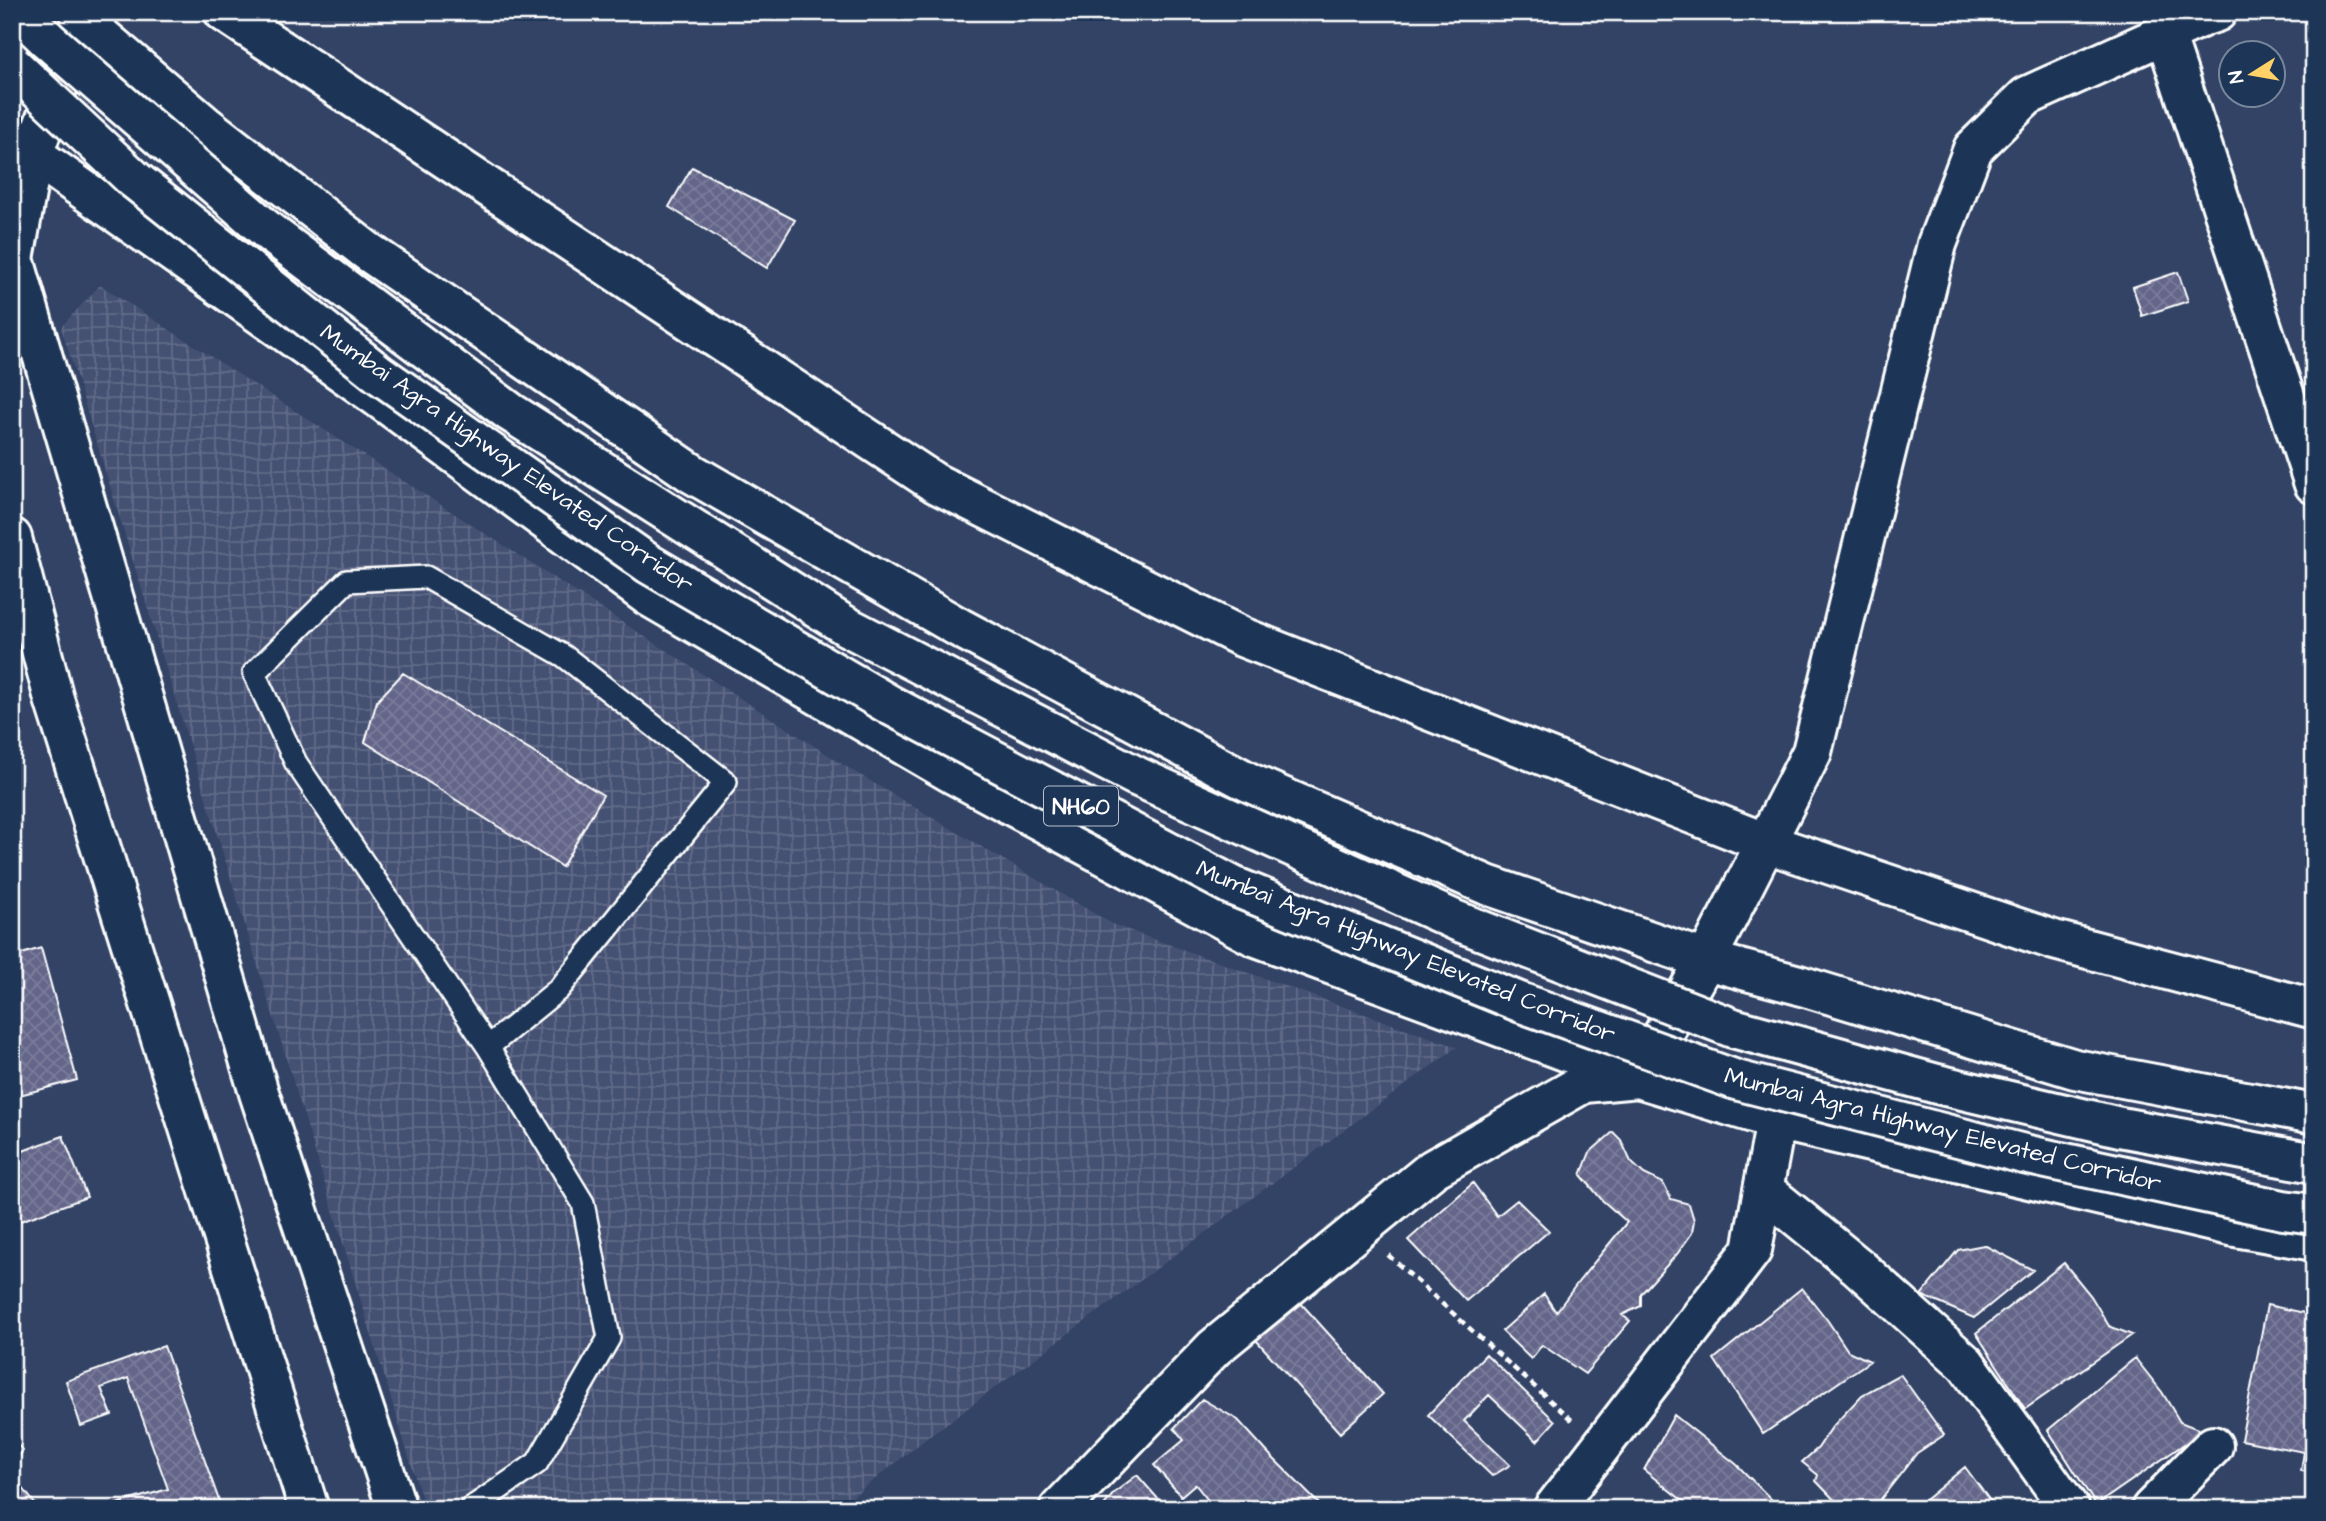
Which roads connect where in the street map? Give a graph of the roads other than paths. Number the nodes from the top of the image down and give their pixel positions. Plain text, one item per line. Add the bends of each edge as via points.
1 (19, 12) edge
2 (224, 12) edge
3 (2217, 12) edge
4 (78, 16) edge
5 (2165, 34) junction
6 (12, 65) edge
7 (12, 84) edge
8 (23, 145) edge
9 (16, 221) edge
10 (2314, 484) edge
11 (12, 538) edge
12 (1766, 843) junction
13 (1706, 960) junction
14 (2314, 1009) edge
15 (488, 1046) junction
16 (1638, 1078) junction
17 (2314, 1114) edge
18 (1776, 1120) junction
19 (2314, 1163) edge
20 (1764, 1190) junction
21 (2314, 1214) edge
22 (2314, 1241) edge
23 (2213, 1446) dead end
24 (309, 1509) edge
25 (397, 1509) edge
26 (470, 1509) edge
27 (1059, 1509) edge
28 (1553, 1509) edge
29 (2070, 1509) edge
30 (2151, 1509) edge

1 - 19 main road, Mumbai Agra Highway Elevated Corridor / NH60, bridge via 269,232 510,412 846,626 1136,776 1457,921 1733,1028 1937,1084 2120,1127
2 - 12 main road via 935,483 1242,638
3 - 5 main road
4 - 7 main road
4 - 8 main road
4 - 13 main road via 205,125 367,251 693,474 832,555 1250,783 1487,885
5 - 10 main road
5 - 12 main road via 2027,96 1973,149 1937,244 1812,752
6 - 21 main road, Mumbai Agra Highway Elevated Corridor / NH60, bridge via 135,180 379,374 649,564 890,705 1233,886 1521,1003 1736,1080 2024,1154
8 - 9 main road
8 - 16 main road via 648,596 943,768 1254,936
9 - 25 main road via 14,259 259,1093
11 - 24 main road via 54,699
12 - 13 main road
12 - 14 main road via 2054,940
13 - 16 main road
13 - 17 main road via 2075,1069
15 - 15 lane via 296,763 254,673 347,580 425,578 564,656 726,782 559,989
15 - 26 lane via 583,1203 608,1338 537,1463
16 - 18 main road
16 - 27 main road via 1584,1083 1433,1169 1214,1348
18 - 20 main road
18 - 22 main road via 2217,1223
20 - 28 main road via 1752,1250
20 - 29 main road via 1966,1364
23 - 30 main road

